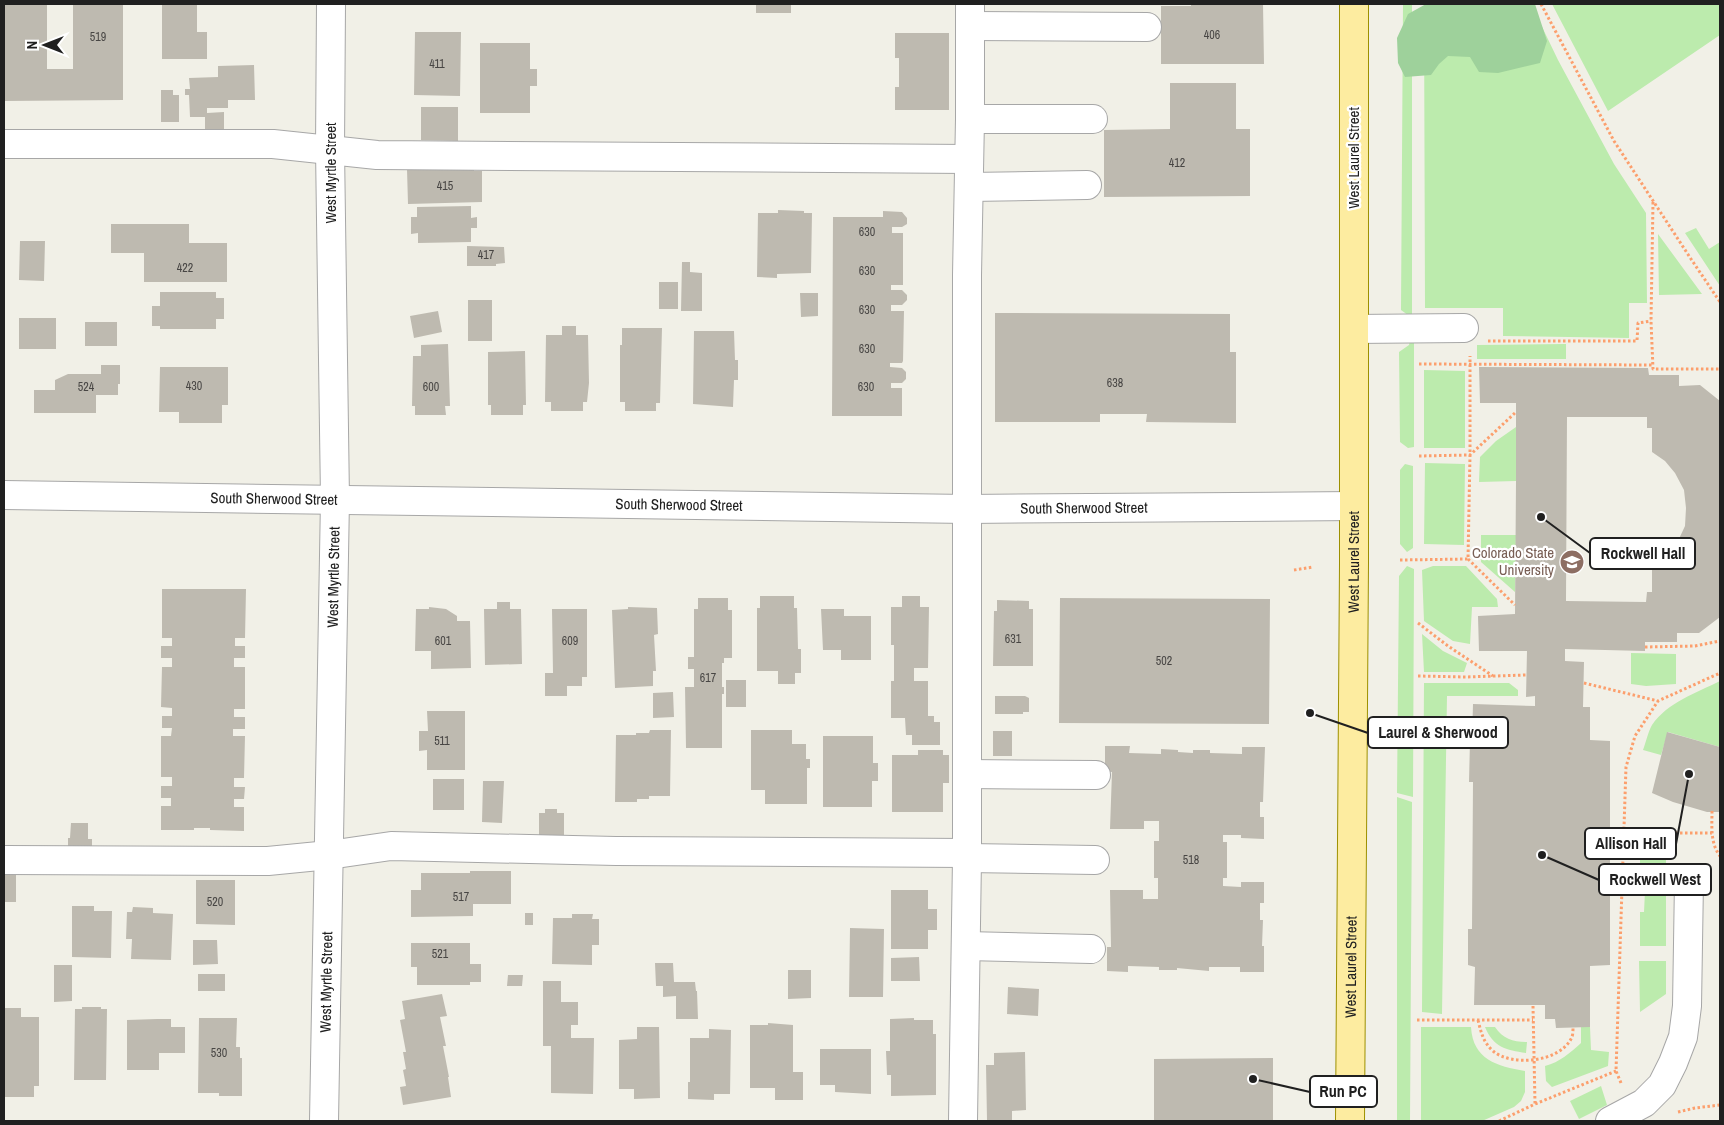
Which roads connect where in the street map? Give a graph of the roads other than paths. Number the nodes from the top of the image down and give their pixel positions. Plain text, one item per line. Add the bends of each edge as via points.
1 (331, 4) edge
2 (1354, 4) edge
3 (970, 15) edge
4 (1147, 27) dead end
5 (970, 119) junction
6 (1093, 119) dead end
7 (4, 144) edge
8 (330, 149) junction
9 (969, 159) junction
10 (1087, 185) dead end
11 (969, 187) junction
12 (1354, 329) junction
13 (1472, 339) road end
14 (4, 495) edge
15 (335, 498) junction
16 (1354, 506) junction
17 (967, 508) junction
18 (967, 774) junction
19 (1096, 774) dead end
20 (329, 855) junction
21 (967, 856) junction
22 (4, 860) edge
23 (1095, 860) dead end
24 (1689, 881) dead end
25 (966, 946) junction
26 (1091, 948) dead end
27 (1621, 1116) edge
28 (324, 1121) edge
29 (963, 1121) edge
30 (1350, 1121) edge

1 - 8 street, West Myrtle Street
2 - 12 main road, West Laurel Street
3 - 4 street
3 - 5 street
5 - 6 street
5 - 9 street
7 - 8 street via 273,144
8 - 9 street via 377,155
8 - 15 street, West Myrtle Street
9 - 11 street
10 - 11 street
11 - 17 street
12 - 13 street
12 - 16 main road, West Laurel Street
14 - 15 street, South Sherwood Street
15 - 17 street, South Sherwood Street
15 - 20 street, West Myrtle Street
16 - 17 street, South Sherwood Street
16 - 30 main road, West Laurel Street
17 - 18 street
18 - 19 street
18 - 21 street
20 - 21 street via 391,846
20 - 22 street via 268,861
20 - 28 street, West Myrtle Street
21 - 23 street
21 - 25 street
24 - 27 street via 1687,1006 1682,1037 1662,1085 1644,1103
25 - 26 street
25 - 29 street

